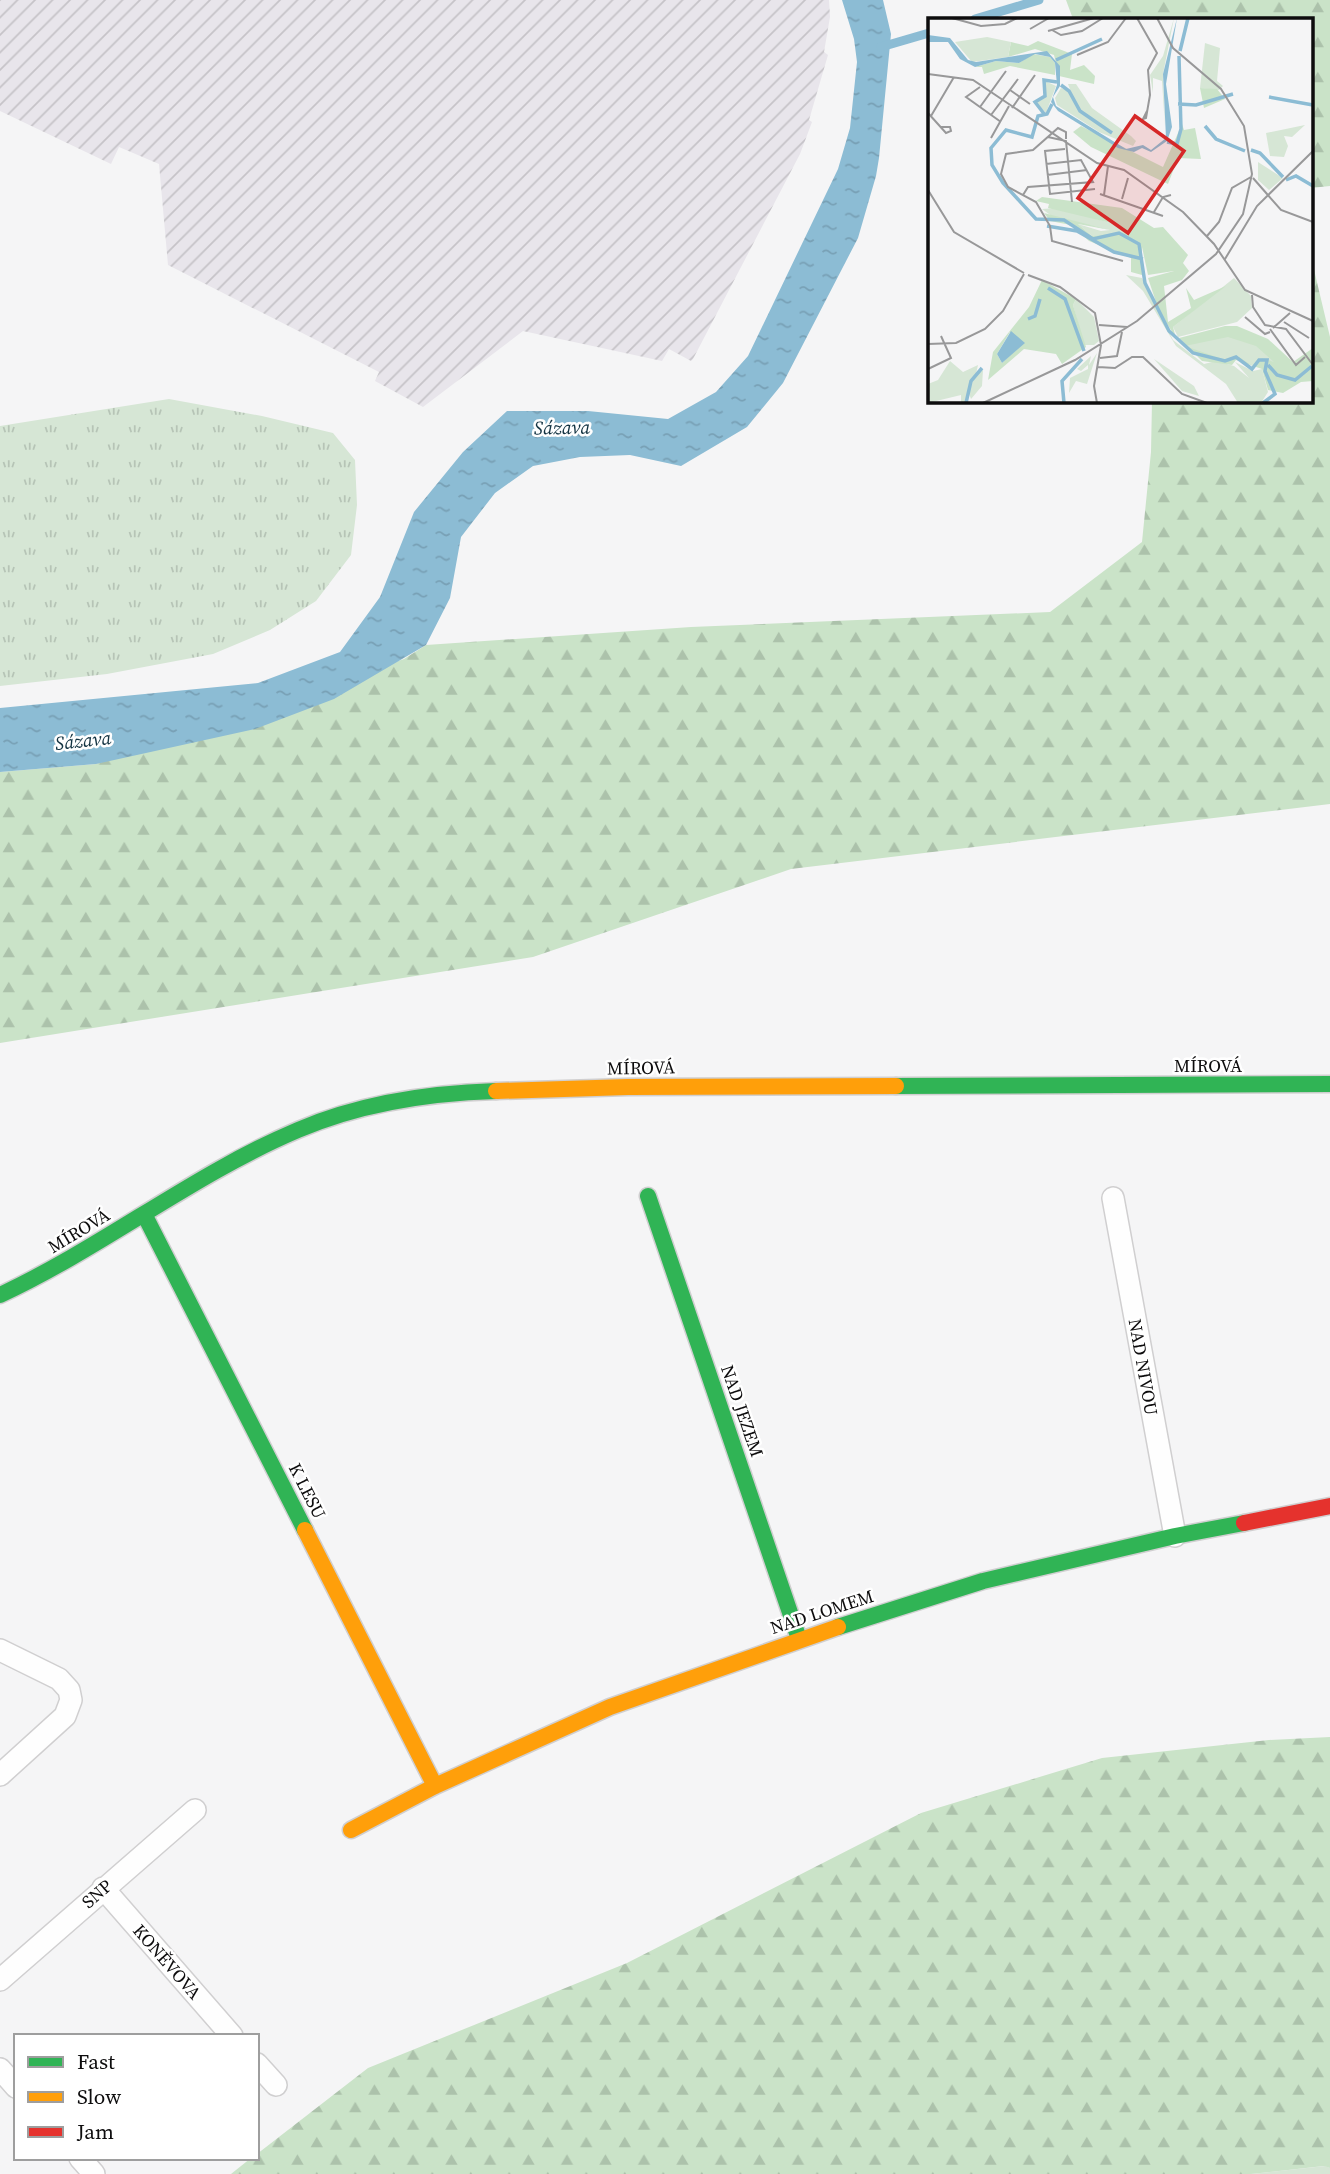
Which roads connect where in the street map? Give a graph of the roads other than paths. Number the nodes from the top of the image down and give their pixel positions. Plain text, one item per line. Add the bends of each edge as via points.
1 (1330, 1084) edge
2 (648, 1196) dead end
3 (1113, 1198) dead end
4 (144, 1214) junction
5 (0, 1295) edge
6 (1330, 1506) edge
7 (1175, 1536) junction
8 (799, 1639) junction
9 (0, 1650) edge
10 (0, 1775) edge
11 (435, 1786) junction
12 (195, 1810) dead end
13 (351, 1830) dead end
14 (103, 1888) junction
15 (0, 1980) edge
16 (230, 2034) edge
17 (259, 2066) edge
18 (0, 2069) edge
19 (14, 2085) edge
20 (276, 2085) dead end
21 (82, 2160) edge
22 (94, 2174) edge

1 - 4 street, MÍROVÁ via 641,1087 428,1095 360,1109 300,1129
2 - 8 street, NAD JEZEM
3 - 7 street, NAD NIVOU
4 - 5 street, MÍROVÁ via 47,1273
4 - 11 street, K LESU
6 - 7 street, NAD LOMEM
7 - 8 street, NAD LOMEM via 983,1581
8 - 11 street, NAD LOMEM via 610,1707
9 - 10 street via 59,1679 71,1697 65,1716
11 - 13 street, NAD LOMEM
12 - 14 street, SNP
14 - 15 street, SNP
14 - 16 street, KONĚVOVA
17 - 20 street
18 - 19 street
21 - 22 street

